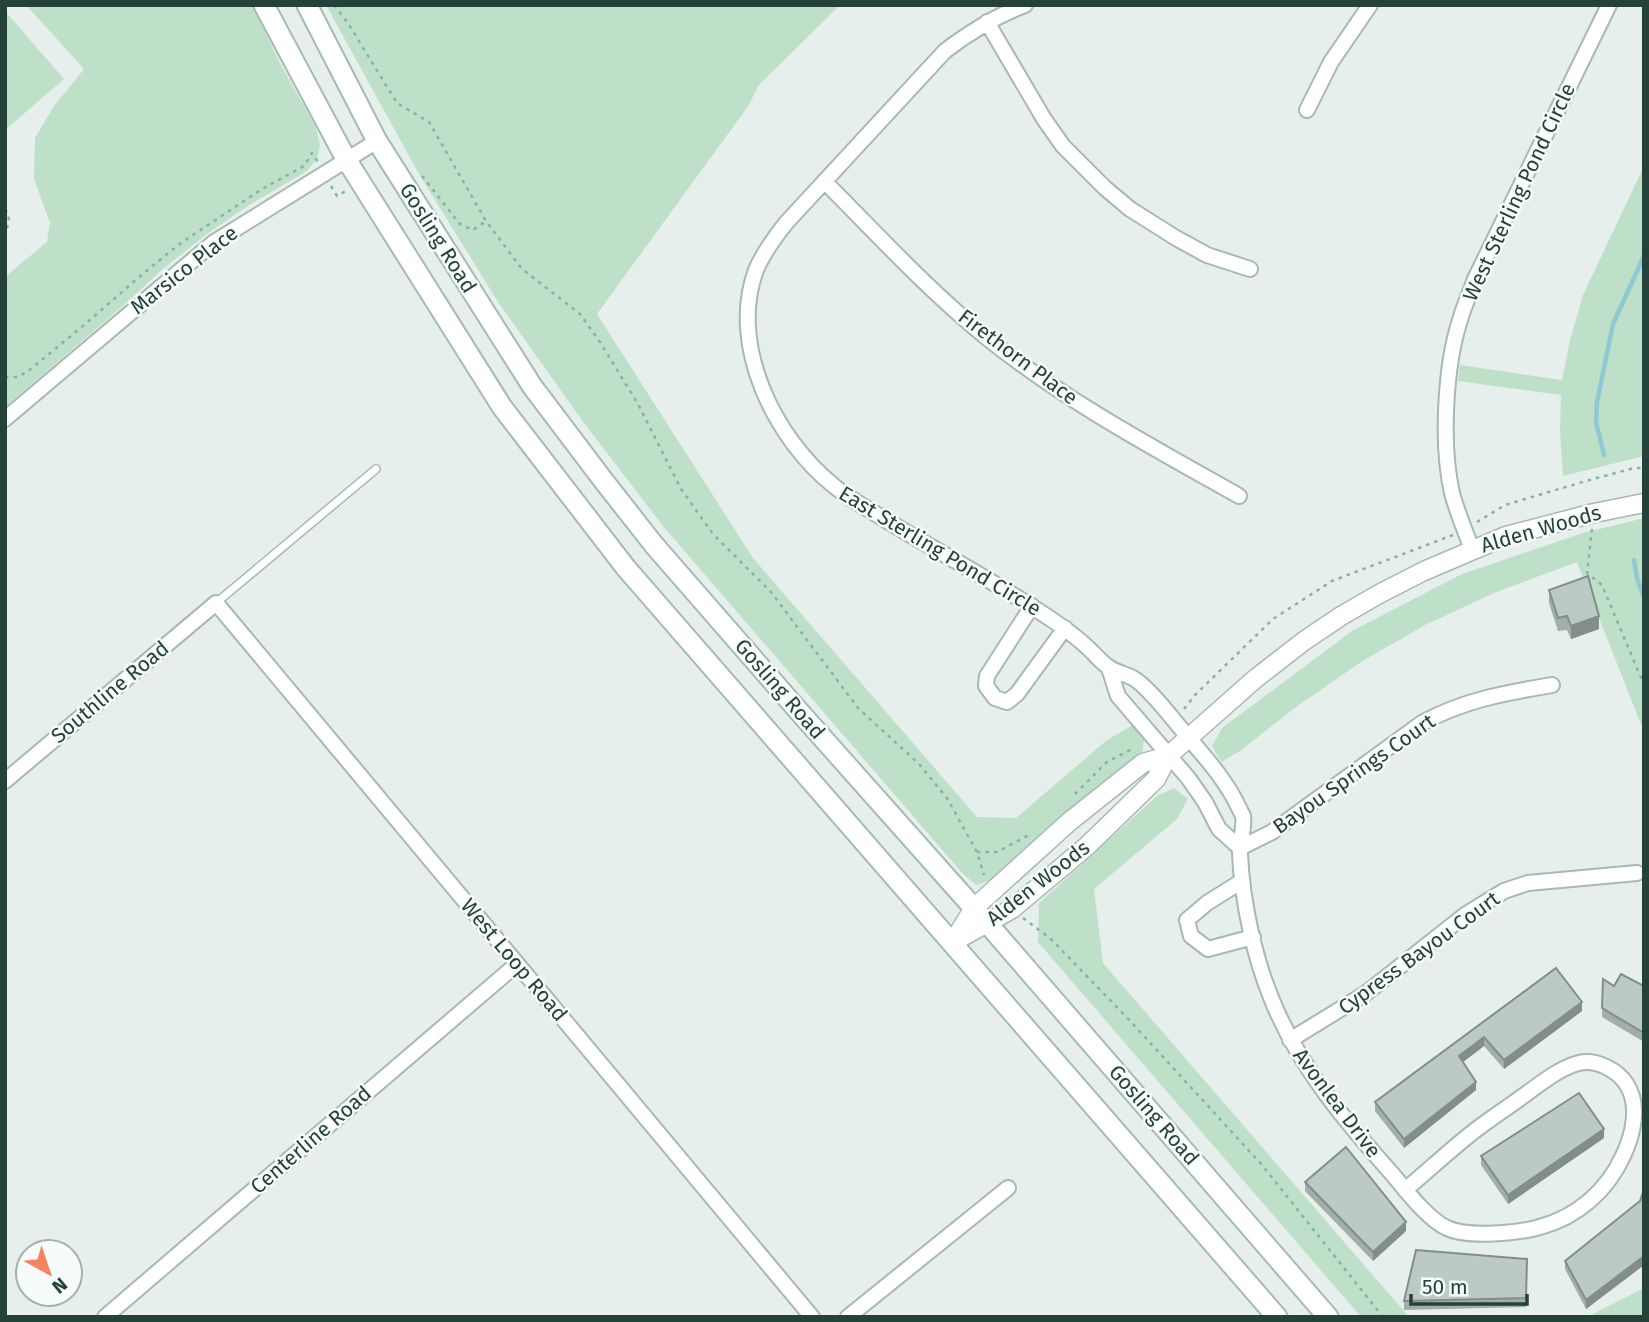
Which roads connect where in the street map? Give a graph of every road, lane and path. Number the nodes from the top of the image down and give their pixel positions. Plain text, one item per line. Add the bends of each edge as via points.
1 (264, 5) edge
2 (307, 5) edge
3 (334, 5) edge
4 (1025, 5) edge
5 (1370, 5) edge
6 (1609, 5) edge
7 (987, 22) junction
8 (1307, 110) dead end
9 (377, 141) junction
10 (346, 159) junction
11 (825, 181) junction
12 (5, 209) edge
13 (5, 233) edge
14 (1250, 269) dead end
15 (5, 419) edge
16 (376, 469) dead end
17 (1239, 496) dead end
18 (1644, 503) edge
19 (1594, 513) junction
20 (1472, 549) junction
21 (216, 603) junction
22 (1032, 606) junction
23 (1065, 628) junction
24 (1109, 668) junction
25 (1552, 685) dead end
26 (1644, 685) edge
27 (1188, 738) junction
28 (1168, 756) junction
29 (5, 781) edge
30 (1240, 848) junction
31 (1637, 873) dead end
32 (1242, 881) junction
33 (994, 889) junction
34 (974, 908) junction
35 (1012, 909) junction
36 (988, 924) junction
37 (1253, 937) junction
38 (953, 942) junction
39 (517, 964) junction
40 (1290, 1040) junction
41 (1008, 1188) dead end
42 (1405, 1190) junction
43 (105, 1317) edge
44 (812, 1317) edge
45 (848, 1317) edge
46 (1277, 1317) edge
47 (1328, 1317) edge
48 (1382, 1317) edge

1 - 10 main road, Gosling Road
2 - 9 main road, Gosling Road
3 - 33 path via 397,103 429,122 486,221 522,269 580,314 638,404 681,489 713,534 771,592 858,708 919,764 947,798
4 - 7 street
5 - 8 street via 1331,62
6 - 20 street, West Sterling Pond Circle via 1475,279 1459,322 1446,407 1447,456 1452,493
7 - 11 street, East Sterling Pond Circle via 945,51
7 - 14 street via 1063,146 1105,188 1176,238 1207,255
9 - 10 street, Marsico Place
9 - 34 main road, Gosling Road via 532,386 603,480 663,555
10 - 15 street, Marsico Place via 213,243
10 - 38 main road, Gosling Road via 502,407 626,568
11 - 17 street, Firethorn Place via 989,339 1059,391
11 - 22 street, East Sterling Pond Circle via 786,222 755,273 749,300 750,338 753,362 770,405 799,452 843,494
12 - 13 path via 10,221
16 - 21 lane
18 - 19 street, Alden Woods
19 - 20 street, Alden Woods
19 - 26 path via 1587,573 1602,585
20 - 27 street, Alden Woods via 1332,622 1255,679
21 - 29 street, Southline Road
21 - 39 street, West Loop Road
22 - 23 street, East Sterling Pond Circle
22 - 23 street via 987,676 986,686 995,698 1007,702 1017,694
23 - 24 street, East Sterling Pond Circle
24 - 27 street, East Sterling Pond Circle via 1137,680
24 - 28 street, East Sterling Pond Circle via 1118,696
25 - 30 street, Bayou Springs Court via 1488,697 1441,713 1272,832
27 - 28 street, Alden Woods
27 - 30 street, Avonlea Drive via 1231,791 1243,818
28 - 30 street via 1189,779 1219,829
28 - 33 street, Alden Woods via 1143,762
28 - 35 street, Alden Woods via 1156,779
30 - 32 street, Avonlea Drive
31 - 40 street, Cypress Bayou Court via 1528,883 1504,891 1465,915 1364,994
32 - 37 street, Avonlea Drive
32 - 37 street via 1187,920 1191,936 1208,949
33 - 34 street, Alden Woods
34 - 36 main road, Gosling Road
34 - 38 street, Alden Woods
35 - 36 street, Alden Woods
35 - 48 path via 1051,939 1262,1165
36 - 38 street, Alden Woods
36 - 47 main road, Gosling Road
37 - 40 street, Avonlea Drive via 1264,980
38 - 46 main road, Gosling Road
39 - 43 street, Centerline Road
39 - 44 street, West Loop Road
40 - 42 street, Avonlea Drive via 1326,1095
41 - 45 street
42 - 42 street, Avonlea Drive via 1475,1130 1575,1063 1592,1061 1627,1084 1634,1117 1629,1142 1611,1179 1586,1205 1548,1225 1522,1232 1463,1232 1447,1228

